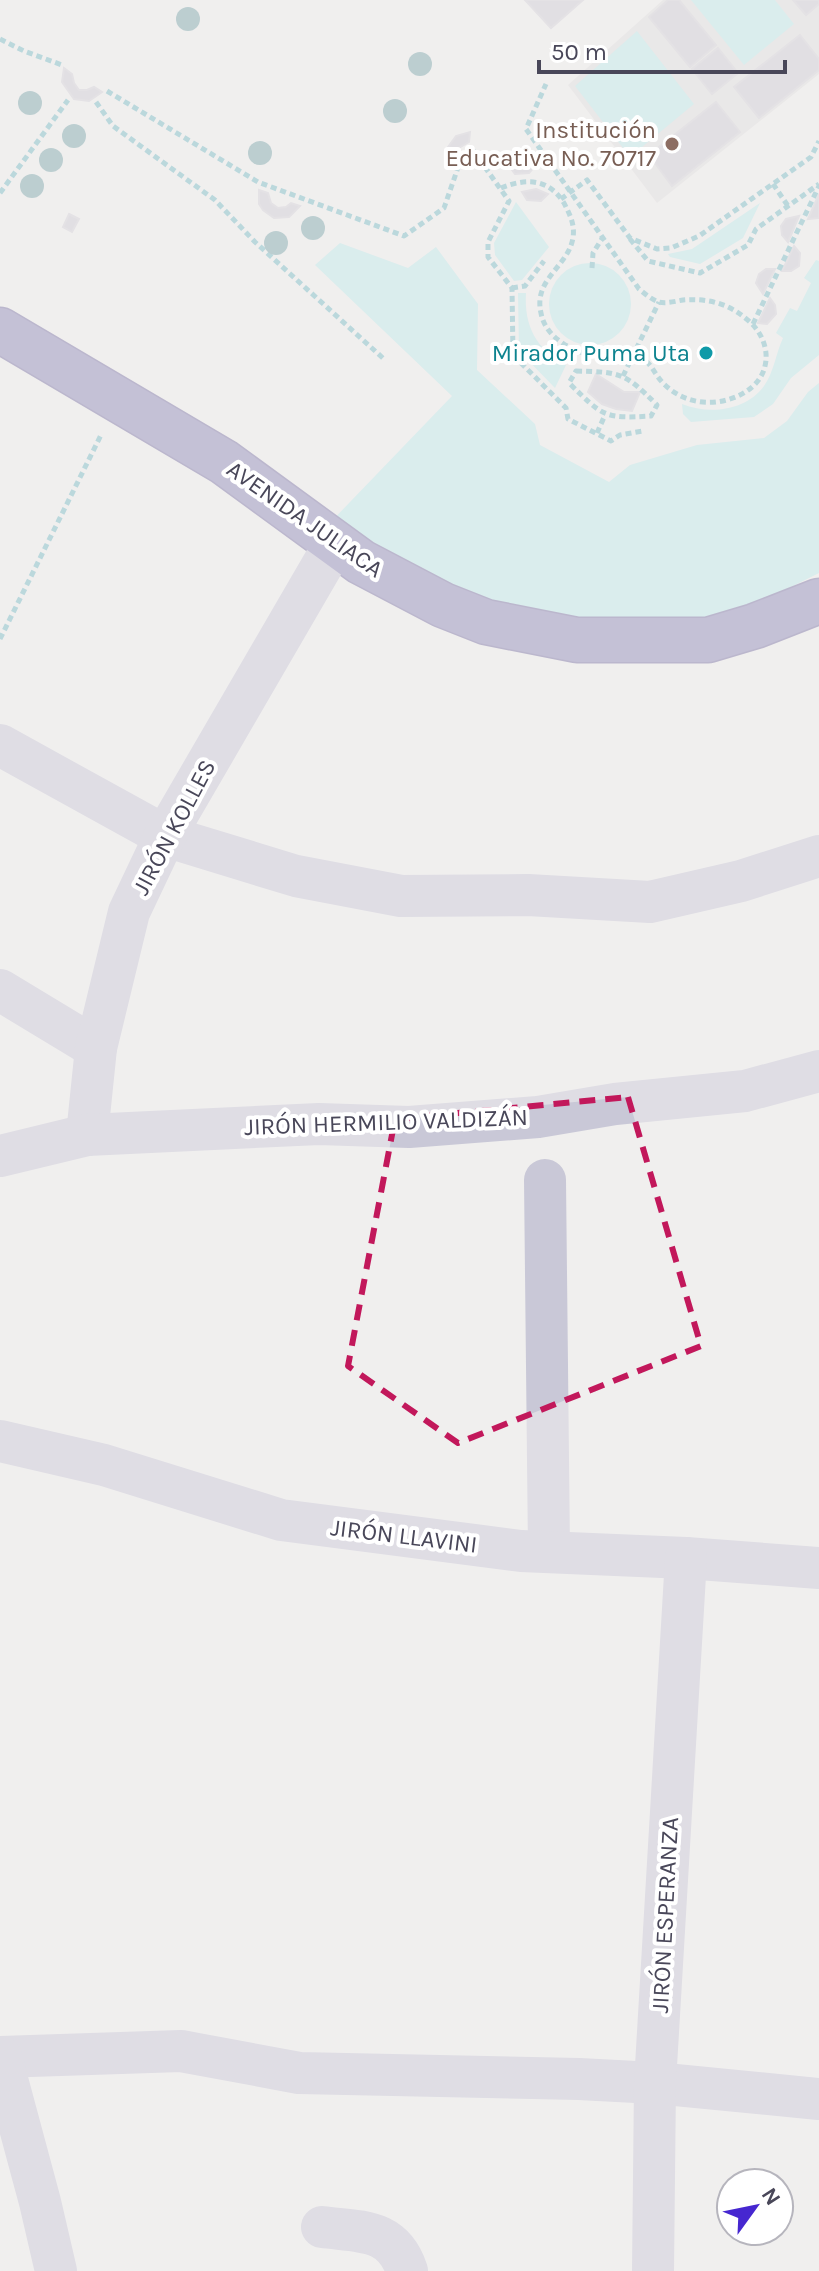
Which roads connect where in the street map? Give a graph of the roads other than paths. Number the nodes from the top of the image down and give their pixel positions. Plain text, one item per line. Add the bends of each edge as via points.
1 (0, 330) edge
2 (334, 545) junction
3 (819, 601) edge
4 (0, 745) edge
5 (165, 836) junction
6 (819, 856) edge
7 (0, 990) edge
8 (96, 1048) junction
9 (819, 1071) edge
10 (87, 1135) junction
11 (0, 1156) edge
12 (545, 1180) dead end
13 (0, 1441) edge
14 (549, 1552) junction
15 (686, 1558) junction
16 (819, 1568) edge
17 (0, 2057) edge
18 (655, 2083) junction
19 (819, 2099) edge
20 (322, 2227) dead end
21 (56, 2271) edge
22 (407, 2271) edge
23 (653, 2271) edge

1 - 2 highway, AVENIDA JULIACA via 224,462
2 - 3 highway, AVENIDA JULIACA via 397,583 486,622 577,640 708,640
2 - 5 street, JIRÓN KOLLES
4 - 5 street
5 - 6 street via 296,876 401,896 528,895 650,902
5 - 8 street, JIRÓN KOLLES via 129,912
7 - 8 street
8 - 10 street, JIRÓN KOLLES
9 - 10 street, JIRÓN HERMILIO VALDIZÁN via 745,1091 538,1117 409,1127 319,1124
10 - 11 street, JIRÓN HERMILIO VALDIZÁN
12 - 14 street
13 - 14 street, JIRÓN LLAVINI via 92,1462 281,1520
14 - 15 street, JIRÓN LLAVINI
15 - 16 street, JIRÓN LLAVINI
15 - 18 street, JIRÓN ESPERANZA
17 - 18 street via 181,2051 299,2073
17 - 21 street
18 - 19 street
18 - 23 street, JIRÓN ESPERANZA
20 - 22 street via 375,2234 397,2248

